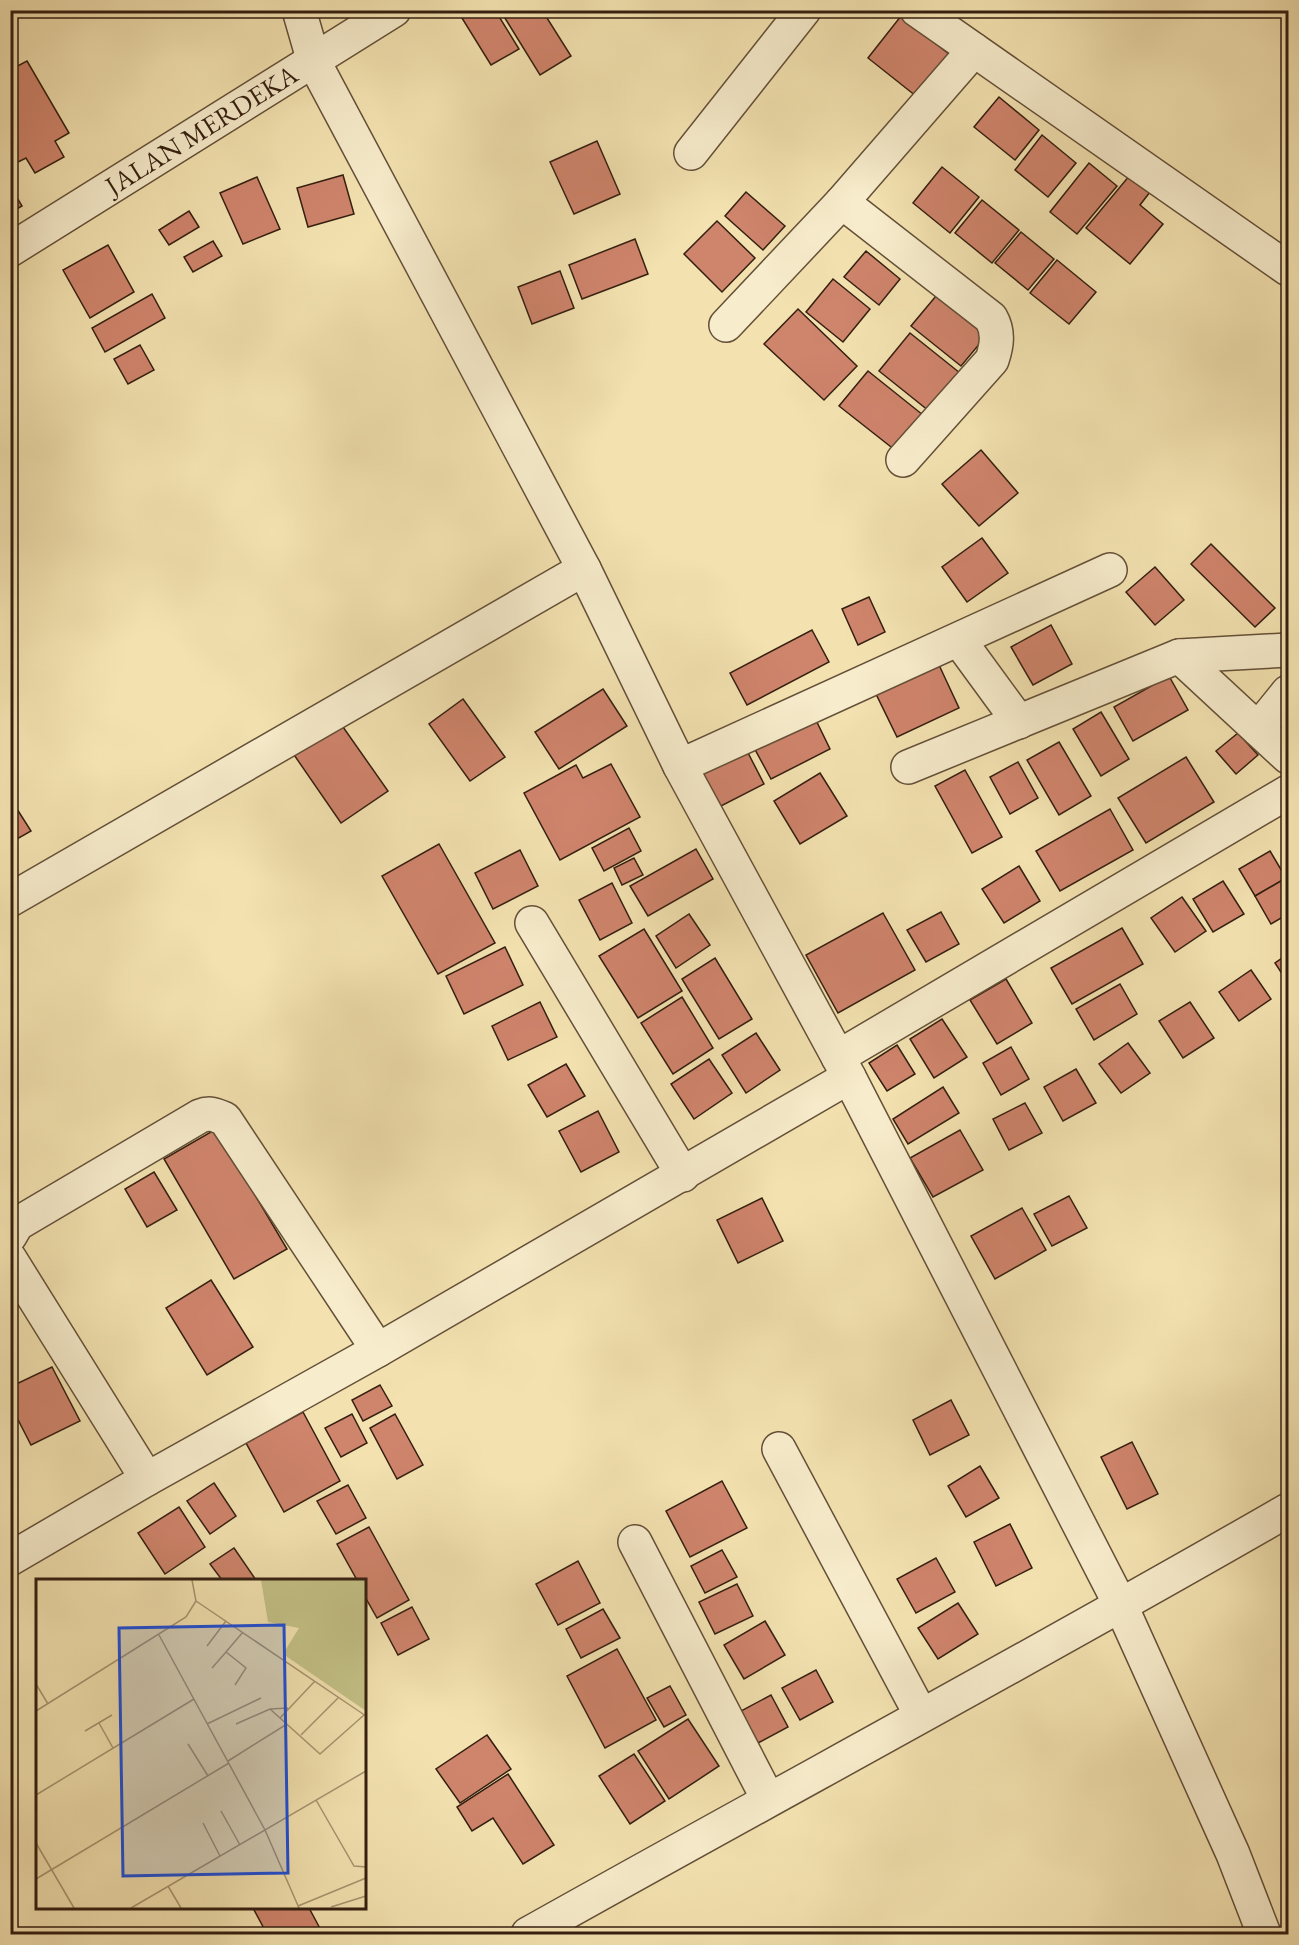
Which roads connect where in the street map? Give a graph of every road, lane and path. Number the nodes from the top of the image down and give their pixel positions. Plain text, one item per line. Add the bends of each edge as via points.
1 (299, 10) edge
2 (394, 10) edge
3 (804, 10) edge
4 (917, 10) edge
5 (974, 50) junction
6 (314, 62) junction
7 (690, 153) dead end
8 (842, 202) junction
9 (10, 250) edge
10 (1288, 269) edge
11 (726, 325) dead end
12 (903, 460) dead end
13 (584, 569) junction
14 (1110, 570) dead end
15 (958, 640) junction
16 (1288, 650) edge
17 (1179, 656) junction
18 (1288, 692) edge
19 (1019, 722) junction
20 (1258, 729) junction
21 (1288, 757) edge
22 (680, 766) junction
23 (909, 767) dead end
24 (1288, 792) edge
25 (10, 900) edge
26 (532, 923) dead end
27 (844, 1067) junction
28 (683, 1175) junction
29 (10, 1236) edge
30 (10, 1259) edge
31 (378, 1350) junction
32 (779, 1449) dead end
33 (147, 1479) junction
34 (1288, 1510) edge
35 (635, 1542) dead end
36 (10, 1559) edge
37 (1121, 1606) junction
38 (921, 1715) junction
39 (768, 1799) junction
40 (528, 1935) edge
41 (1264, 1935) edge

1 - 6 street
2 - 6 street, JALAN MERDEKA
3 - 7 street
4 - 5 street
5 - 8 street
5 - 10 street
6 - 9 street, JALAN MERDEKA
6 - 13 street
8 - 11 street
8 - 12 street via 991,318 996,326 992,360
13 - 22 street
13 - 25 street
14 - 15 street
15 - 19 street
15 - 22 street
16 - 17 street
17 - 19 street
17 - 20 street
18 - 20 street
19 - 23 street
20 - 21 street
22 - 27 street
24 - 27 street
26 - 28 street
27 - 28 street
27 - 37 street
28 - 31 street
29 - 31 street via 17,1224 200,1116 213,1114 225,1119
30 - 33 street
31 - 33 street
32 - 38 street
33 - 36 street
34 - 37 street
35 - 39 street
37 - 38 street
37 - 41 street via 1233,1854
38 - 39 street
39 - 40 street

